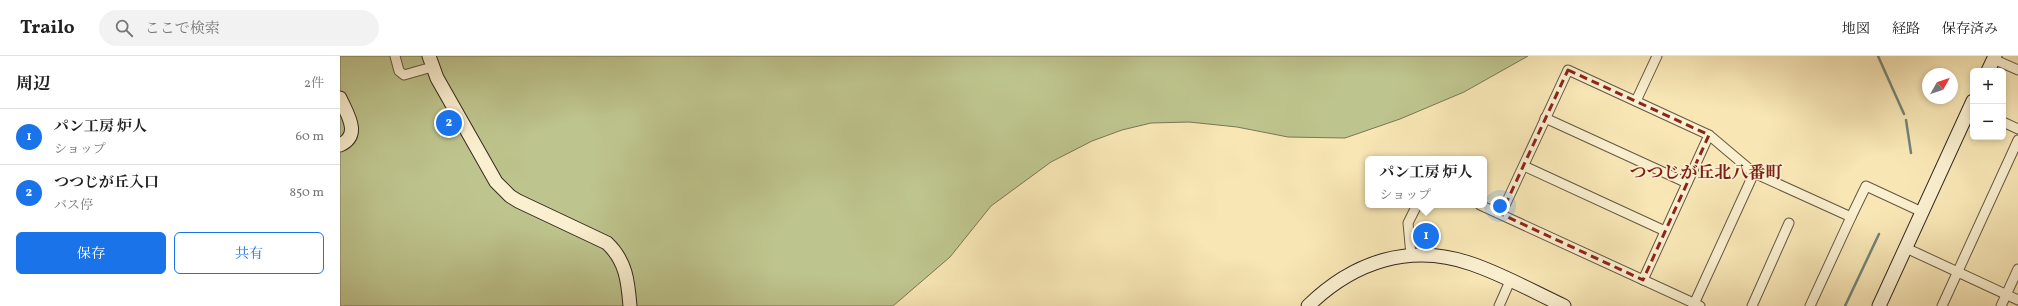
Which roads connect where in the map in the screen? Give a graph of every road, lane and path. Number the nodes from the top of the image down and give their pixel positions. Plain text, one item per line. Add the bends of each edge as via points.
1 (394, 56) edge
2 (1657, 56) edge
3 (1994, 57) edge
4 (430, 61) edge
5 (1989, 68) edge
6 (2018, 70) edge
7 (340, 98) edge
8 (1636, 101) junction
9 (1970, 109) edge
10 (1545, 118) junction
11 (2006, 123) edge
12 (2018, 129) edge
13 (1709, 135) junction
14 (2018, 140) edge
15 (340, 145) edge
16 (1524, 166) junction
17 (1754, 173) junction
18 (1687, 183) junction
19 (1416, 208) edge
20 (1487, 208) edge
21 (1922, 212) junction
22 (1501, 214) junction
23 (1851, 217) junction
24 (1789, 223) dead end
25 (1665, 231) junction
26 (1906, 248) junction
27 (1411, 255) junction
28 (2018, 269) edge
29 (1957, 273) junction
30 (1643, 280) junction
31 (1510, 281) junction
32 (2006, 295) junction
33 (2018, 300) edge
34 (1539, 301) edge
35 (1697, 305) edge
36 (630, 306) edge
37 (1308, 306) edge
38 (1499, 306) edge
39 (1564, 306) edge
40 (1752, 306) edge
41 (1810, 306) edge
42 (1879, 306) edge
43 (1942, 306) edge
44 (2001, 306) edge

1 - 4 street via 399,71 404,75
2 - 8 street
3 - 5 street
3 - 6 street
4 - 36 street via 496,182 518,201 607,243 624,267
7 - 15 street via 352,126 350,139
8 - 10 street via 1568,70
8 - 13 street
9 - 21 street
10 - 16 street
10 - 18 street
11 - 12 street
13 - 17 street
13 - 18 street
14 - 29 street
16 - 22 street
16 - 25 street
17 - 23 street
17 - 35 street
18 - 25 street
19 - 27 street via 1408,223
20 - 22 street
21 - 23 street via 1866,186
21 - 26 street
22 - 30 street
23 - 41 street
24 - 40 street
25 - 30 street
26 - 29 street
26 - 42 street
27 - 31 street via 1462,260
27 - 37 street via 1379,261 1355,270 1338,280
28 - 32 street
29 - 32 street
29 - 43 street
30 - 35 street
31 - 34 street
31 - 38 street
32 - 33 street
32 - 44 street
34 - 39 street

